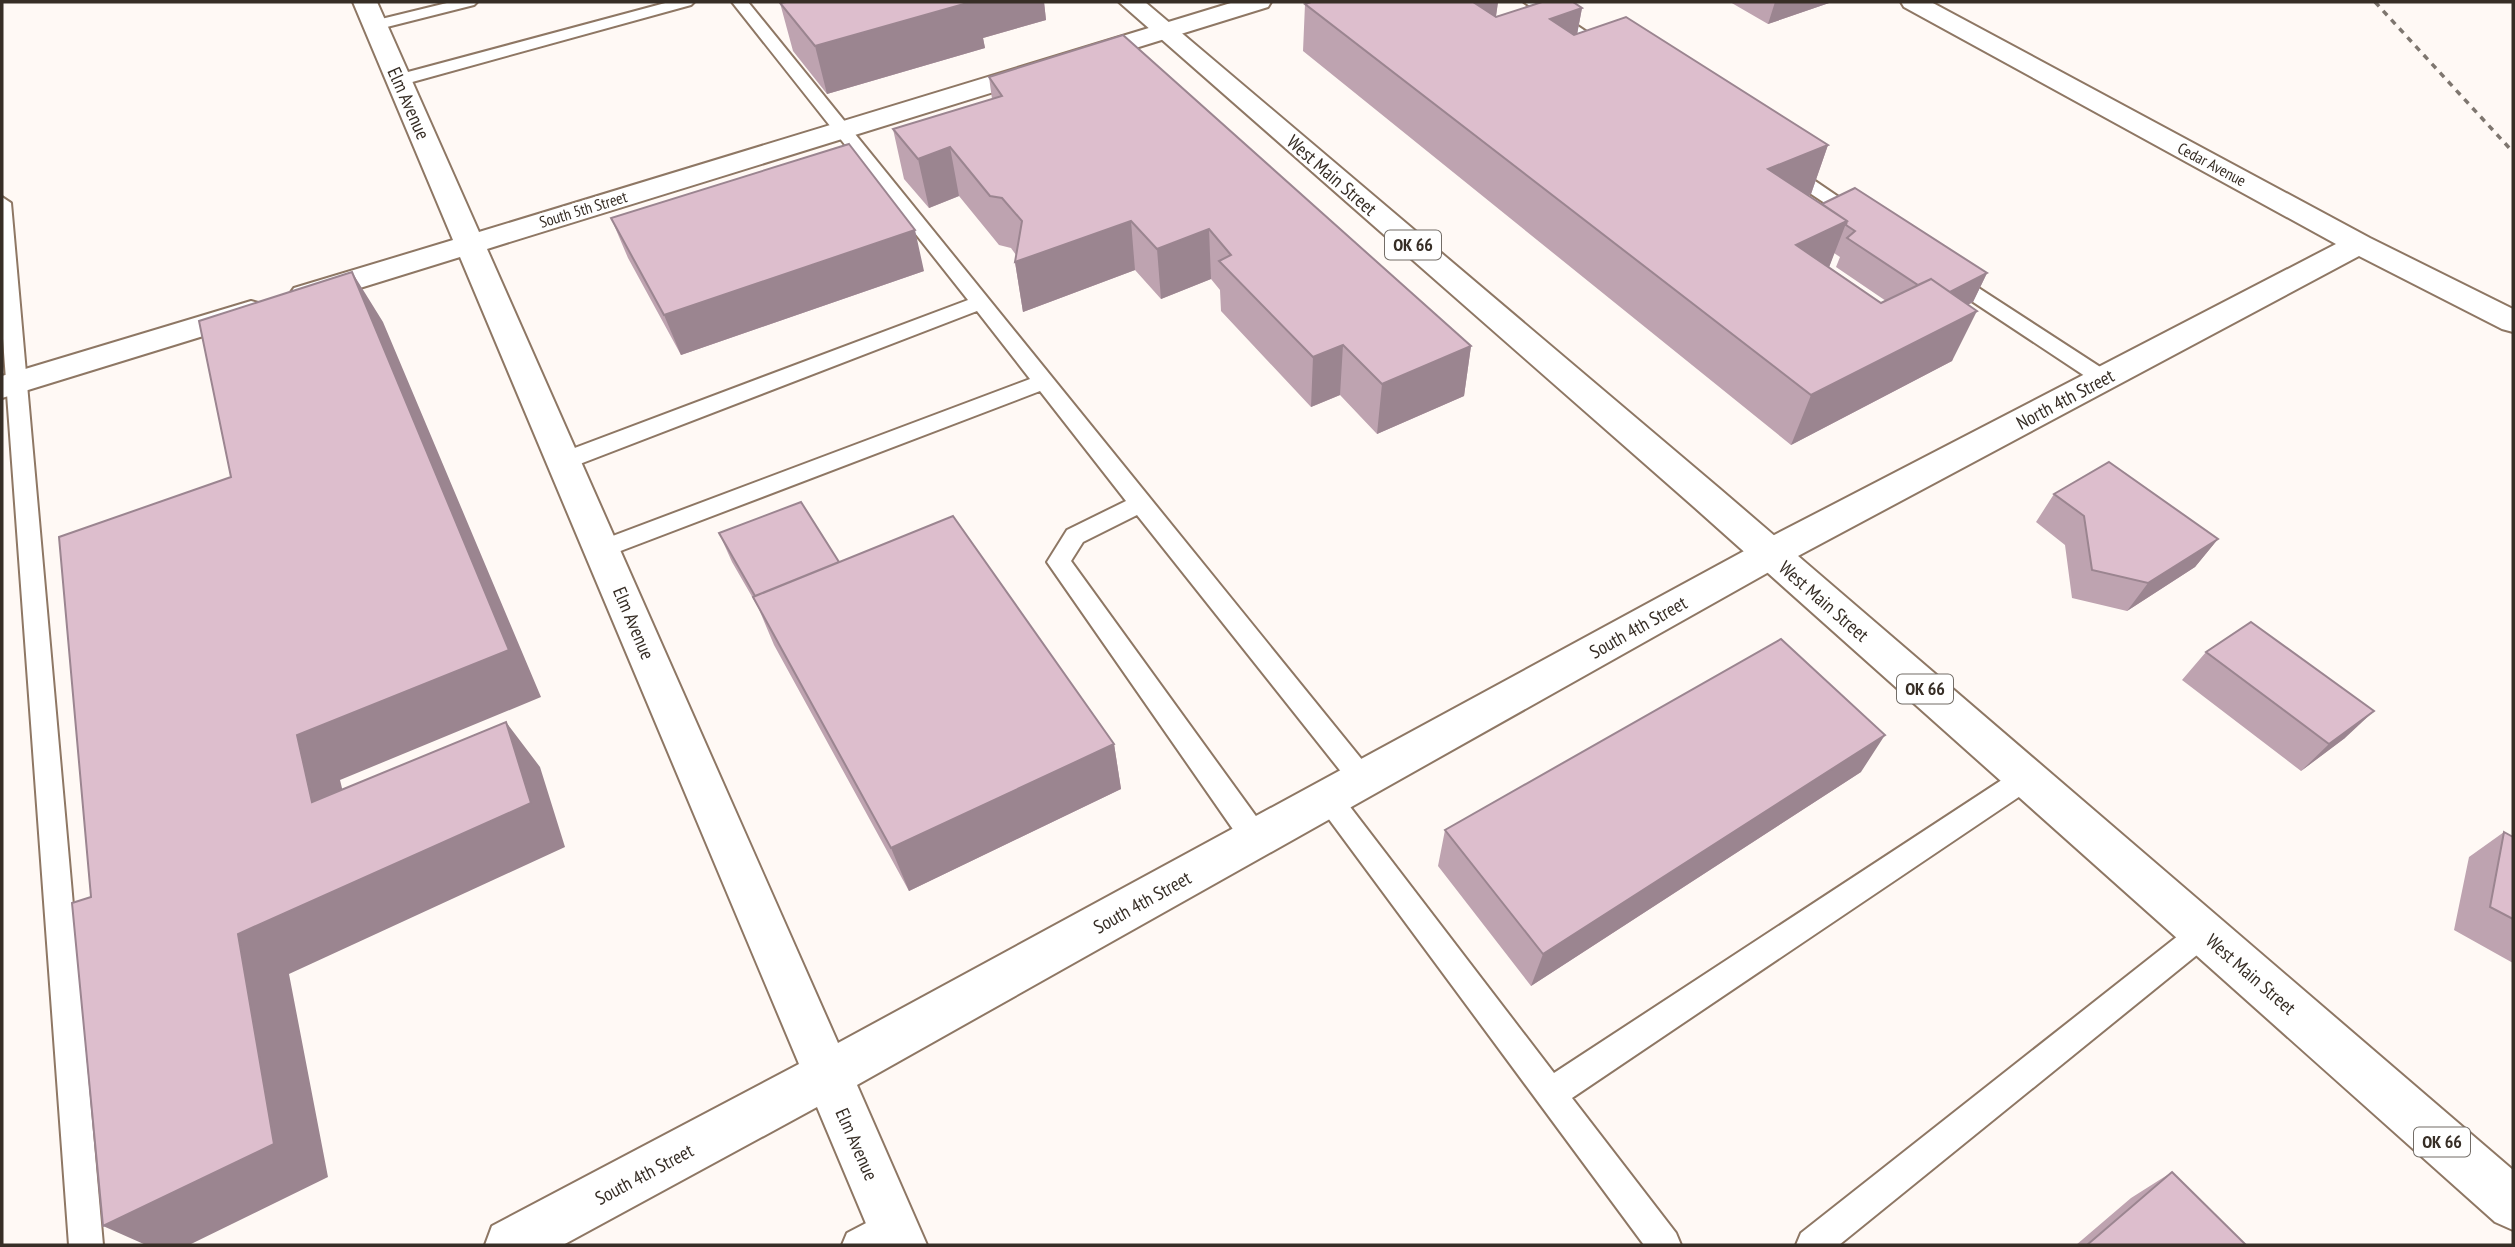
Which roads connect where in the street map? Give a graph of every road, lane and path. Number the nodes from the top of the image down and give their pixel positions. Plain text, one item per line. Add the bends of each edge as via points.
1 (469, 2) edge
2 (686, 2) edge
3 (740, 2) edge
4 (1131, 2) edge
5 (1259, 2) edge
6 (1532, 2) edge
7 (1913, 2) edge
8 (370, 13) edge
9 (1165, 31) junction
10 (1625, 63) edge
11 (399, 80) junction
12 (841, 130) junction
13 (1777, 163) edge
14 (2, 203) edge
15 (1870, 225) edge
16 (471, 244) junction
17 (2359, 244) junction
18 (1940, 271) edge
19 (981, 303) junction
20 (2513, 323) edge
21 (2104, 379) junction
22 (1044, 382) junction
23 (8, 385) edge
24 (564, 461) junction
25 (1140, 503) junction
26 (602, 549) junction
27 (1770, 554) junction
28 (2026, 778) junction
29 (1345, 790) junction
30 (1256, 839) junction
31 (2203, 933) junction
32 (827, 1075) junction
33 (1550, 1094) junction
34 (2513, 1204) edge
35 (897, 1236) edge
36 (86, 1245) edge
37 (511, 1245) edge
38 (859, 1245) edge
39 (1664, 1245) edge
40 (1813, 1245) edge

1 - 8 lane
2 - 11 lane
3 - 12 lane
4 - 9 street, West Main Street / OK 66
5 - 9 street, South 5th Street
6 - 10 lane
7 - 17 street, Cedar Avenue
8 - 11 street, Elm Avenue
9 - 12 street, South 5th Street
9 - 27 street, West Main Street / OK 66
11 - 16 street, Elm Avenue
12 - 16 street, South 5th Street
12 - 19 lane
13 - 15 lane
14 - 23 lane
16 - 23 street, South 5th Street
16 - 24 street, Elm Avenue
17 - 20 street, Cedar Avenue
17 - 21 street, North 4th Street
18 - 21 lane
19 - 22 lane
19 - 24 lane
21 - 27 street, North 4th Street
22 - 25 lane
22 - 26 lane
23 - 36 lane
24 - 26 street, Elm Avenue
25 - 29 lane
25 - 30 lane via 1075,536 1059,562
26 - 32 street, Elm Avenue
27 - 28 street, West Main Street / OK 66
27 - 29 street, South 4th Street
28 - 31 street, West Main Street / OK 66
28 - 33 lane
29 - 30 street, South 4th Street
29 - 33 lane
30 - 32 street, South 4th Street
31 - 34 street, West Main Street / OK 66
31 - 40 lane
32 - 35 street, Elm Avenue
32 - 37 street, South 4th Street
33 - 39 lane
35 - 38 lane

